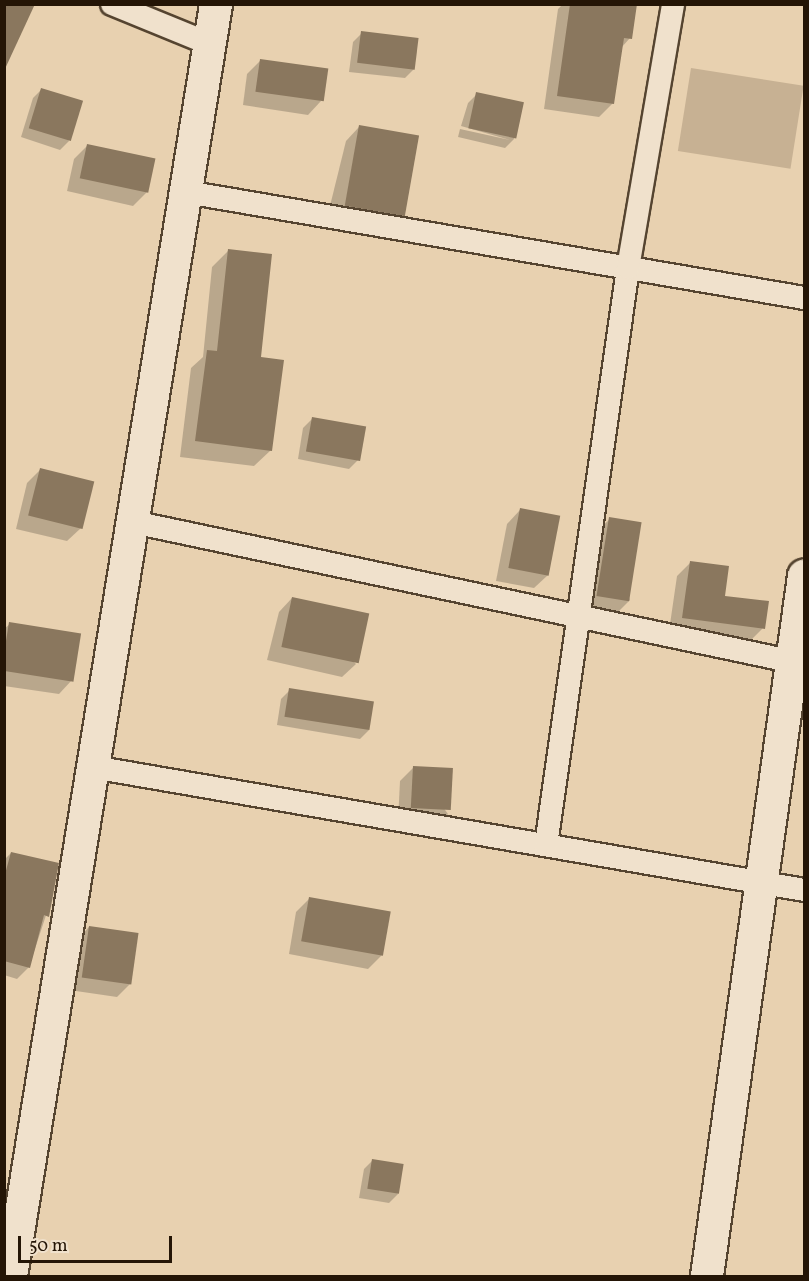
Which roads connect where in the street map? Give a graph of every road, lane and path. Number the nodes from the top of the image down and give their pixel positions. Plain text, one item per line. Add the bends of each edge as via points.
1 (112, 4) edge
2 (216, 4) edge
3 (673, 4) edge
4 (210, 44) junction
5 (186, 192) junction
6 (627, 268) junction
7 (804, 298) edge
8 (133, 522) junction
9 (804, 576) edge
10 (578, 616) junction
11 (799, 663) edge
12 (93, 767) junction
13 (546, 845) junction
14 (762, 882) junction
15 (804, 890) edge
16 (11, 1276) edge
17 (707, 1276) edge

1 - 4 street
2 - 4 street
3 - 6 street
4 - 5 street
5 - 6 street
5 - 8 street
6 - 7 street
6 - 10 street
8 - 10 street
8 - 12 street
9 - 11 street
10 - 11 street
10 - 13 street
11 - 14 street
12 - 13 street
12 - 16 street
13 - 14 street
14 - 15 street
14 - 17 street

